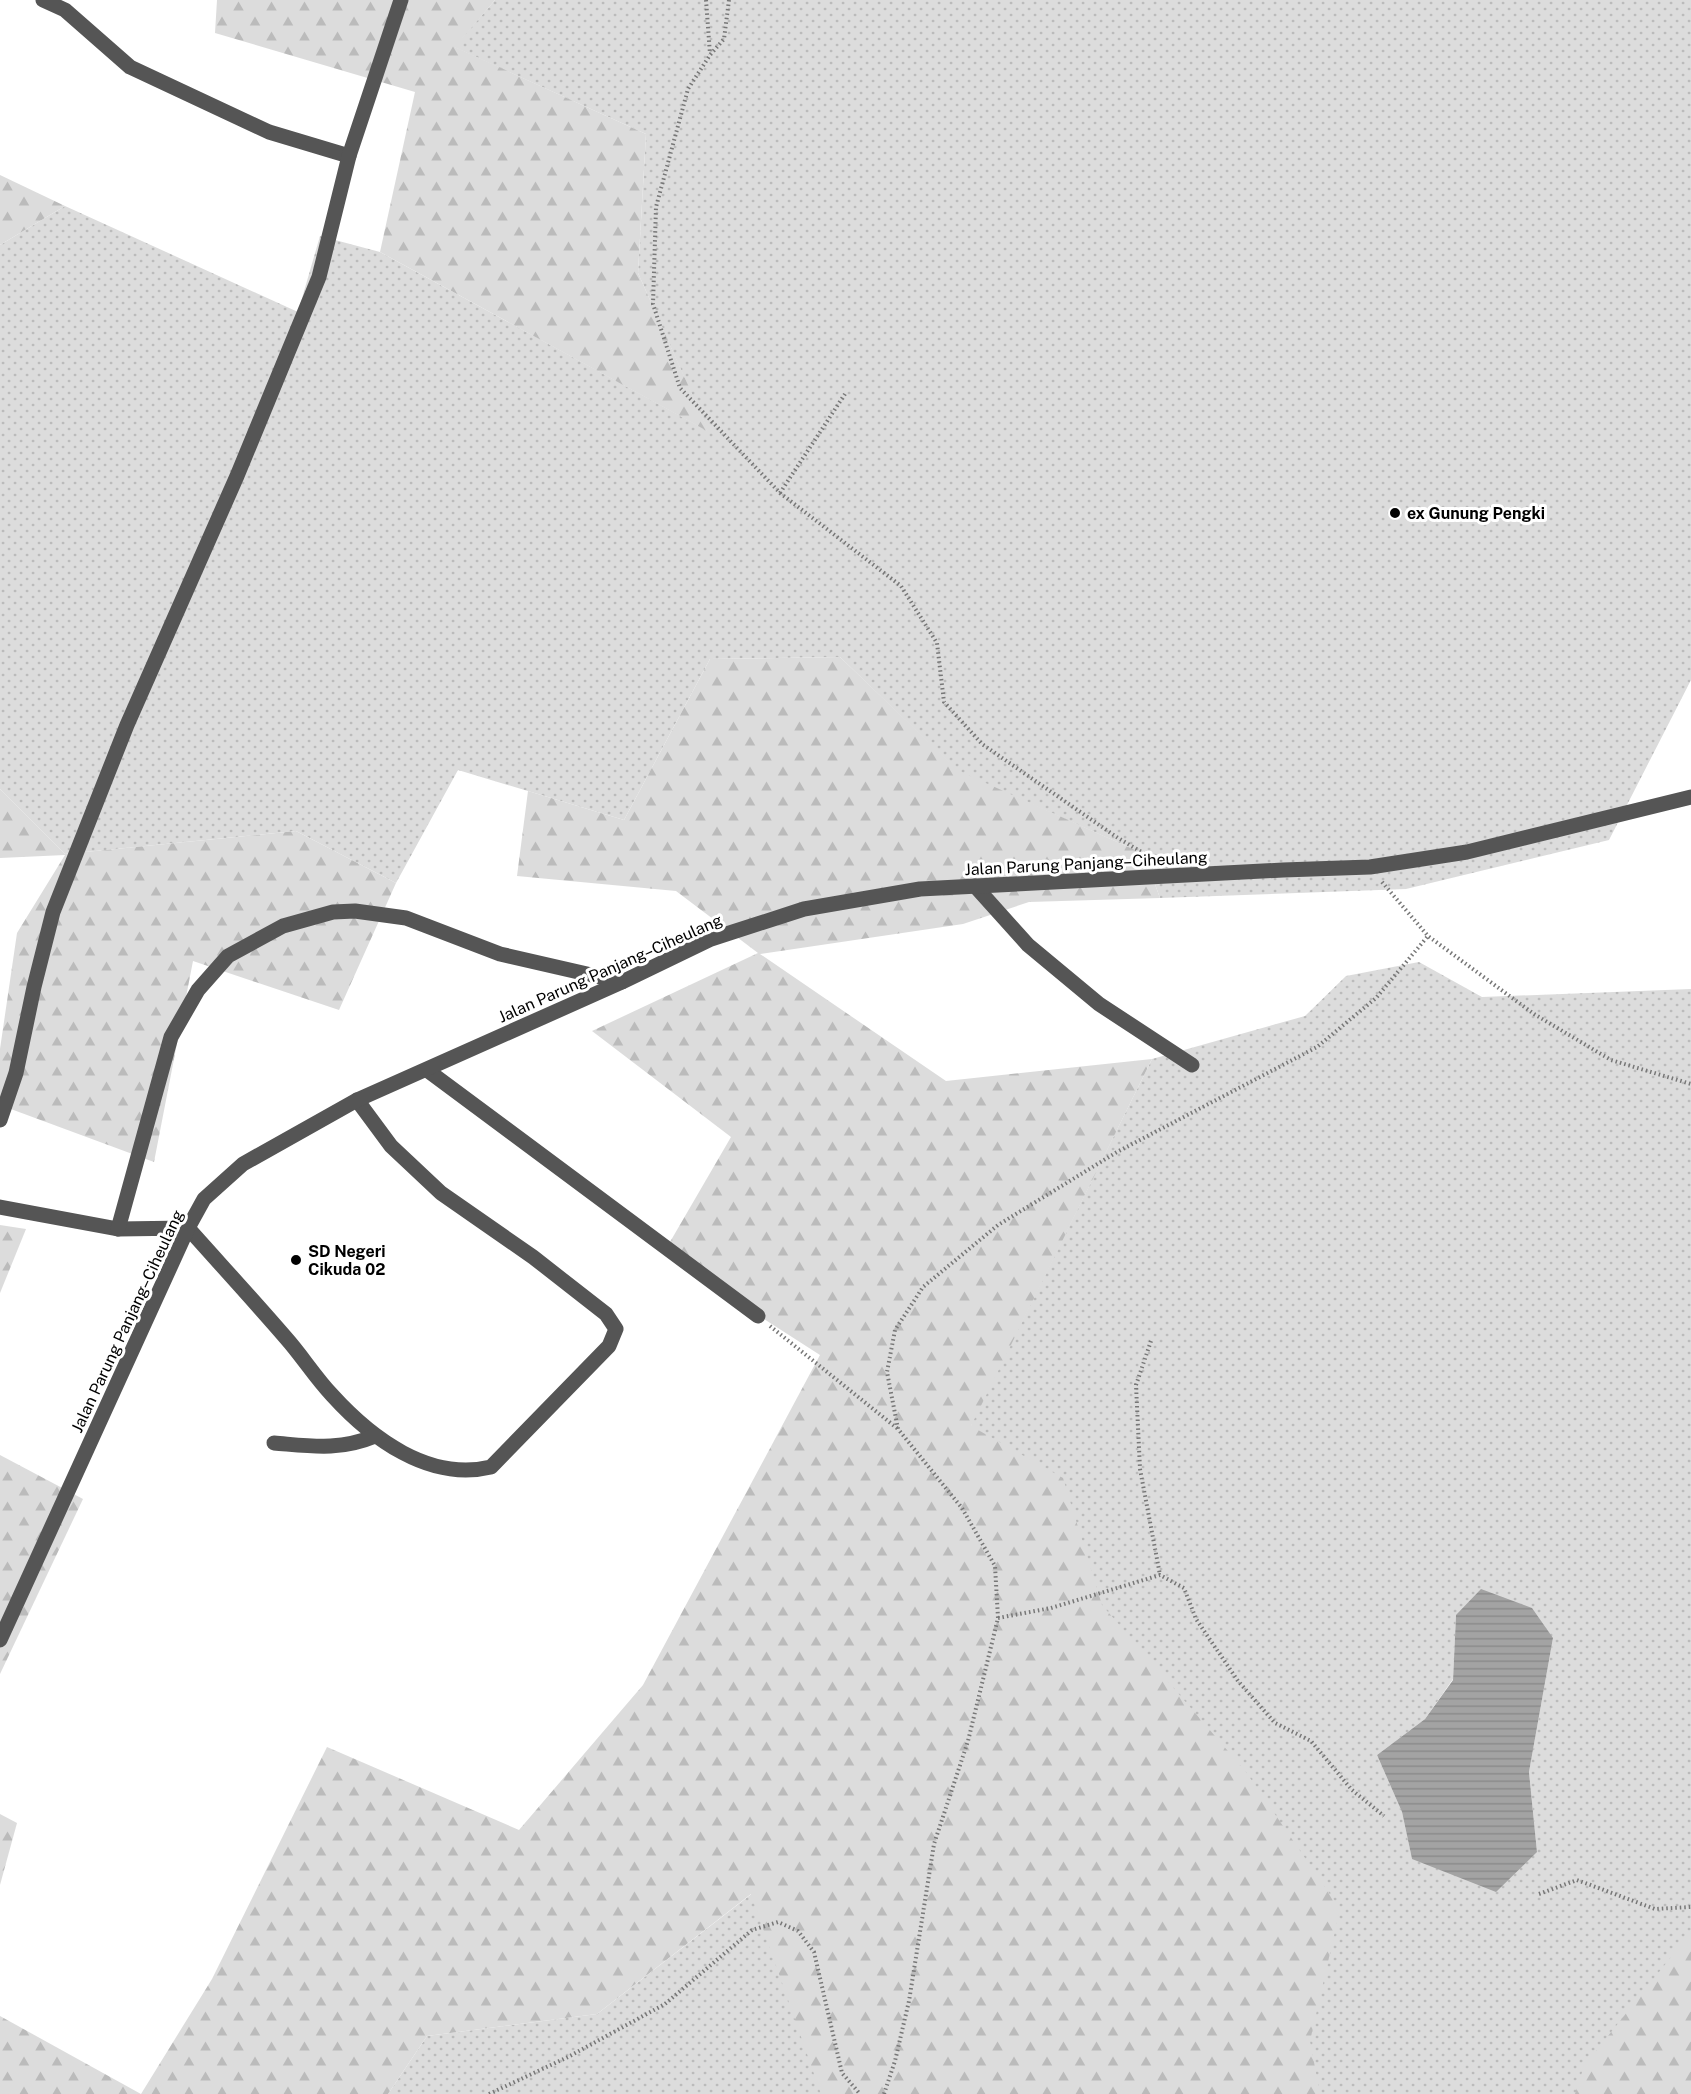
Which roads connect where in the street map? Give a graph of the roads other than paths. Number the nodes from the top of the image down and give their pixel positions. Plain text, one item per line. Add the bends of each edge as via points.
1 (43, 0) edge
2 (400, 0) edge
3 (349, 156) junction
4 (1691, 797) edge
5 (975, 886) junction
6 (622, 982) junction
7 (1192, 1065) dead end
8 (427, 1070) junction
9 (357, 1100) junction
10 (0, 1120) edge
11 (0, 1207) edge
12 (188, 1228) junction
13 (118, 1229) junction
14 (758, 1316) road end
15 (375, 1436) junction
16 (273, 1443) dead end
17 (0, 1640) edge

1 - 3 street via 64,10 130,67 269,132
2 - 3 street
3 - 10 street via 320,277 127,725 53,912 16,1073
4 - 5 street, Jalan Parung Panjang–Ciheulang via 1467,852 1370,867
5 - 6 street, Jalan Parung Panjang–Ciheulang via 920,889 804,909 711,939
5 - 7 street via 1028,945 1090,996
6 - 8 street, Jalan Parung Panjang–Ciheulang
6 - 13 street via 500,954 406,918 333,912 283,926 228,956 198,990 171,1037
8 - 9 street, Jalan Parung Panjang–Ciheulang
8 - 14 street
9 - 12 street, Jalan Parung Panjang–Ciheulang via 243,1164 204,1199
9 - 15 street via 391,1146 441,1192 588,1299 616,1329 609,1346 491,1467 475,1471 419,1461
11 - 13 street
12 - 13 street
12 - 15 street via 288,1340 331,1395
12 - 17 street, Jalan Parung Panjang–Ciheulang
15 - 16 street via 327,1448

